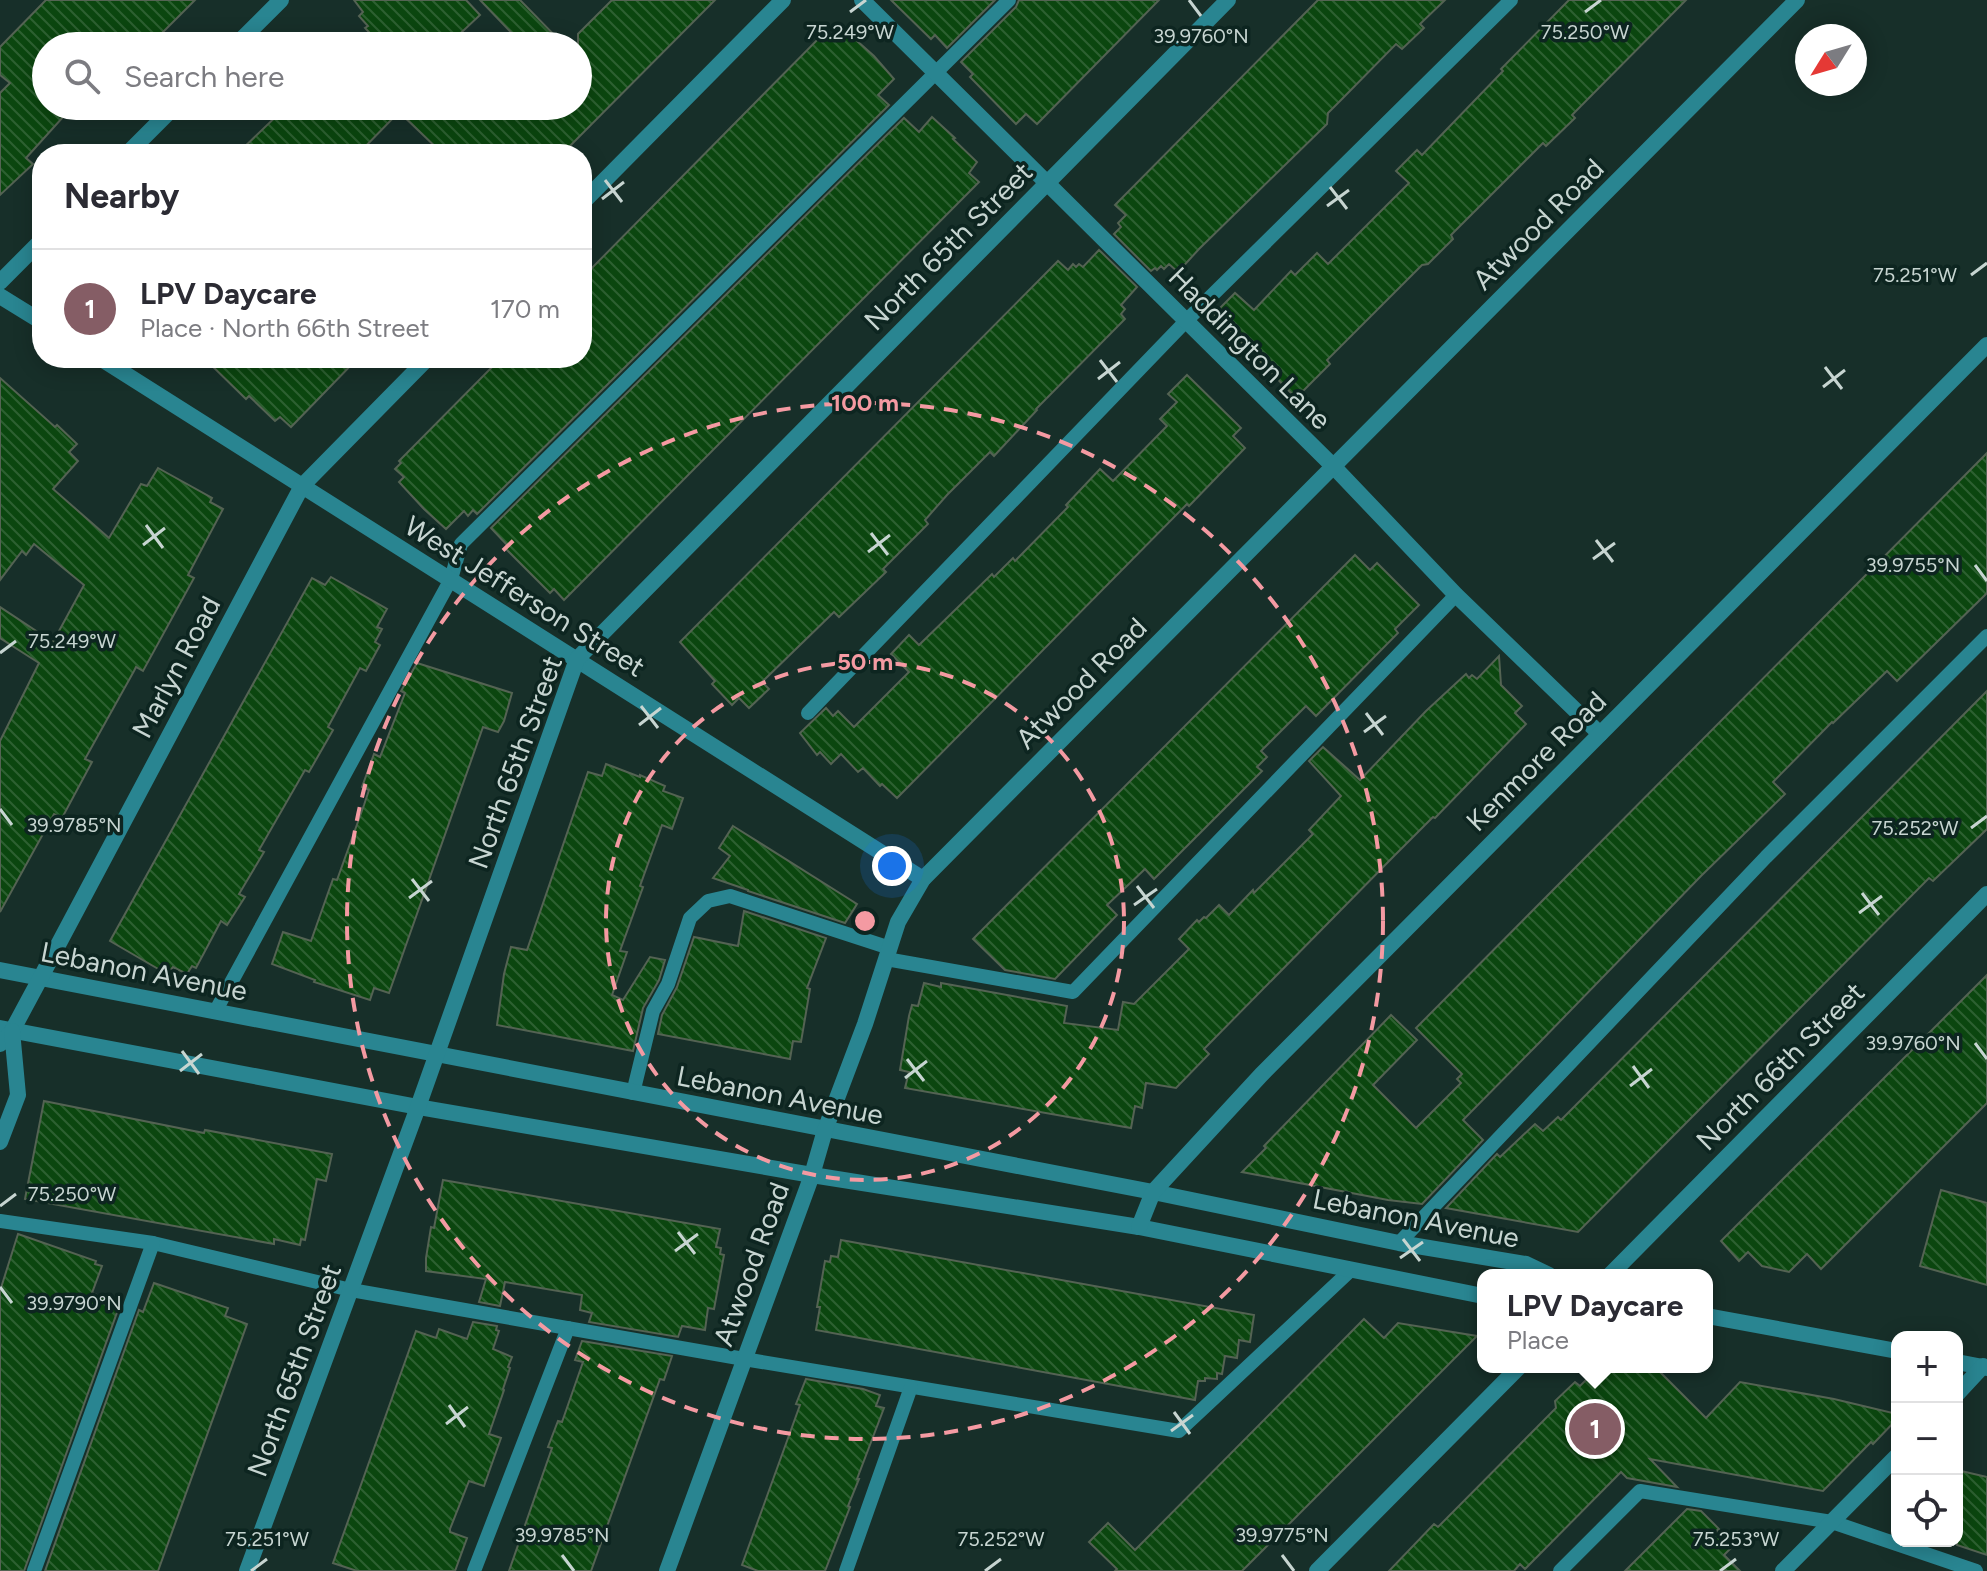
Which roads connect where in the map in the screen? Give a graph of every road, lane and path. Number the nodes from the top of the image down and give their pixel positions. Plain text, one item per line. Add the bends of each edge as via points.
1 (281, 0) edge
2 (783, 0) edge
3 (862, 0) edge
4 (1009, 0) edge
5 (1228, 0) edge
6 (1511, 0) edge
7 (1797, 0) edge
8 (249, 32) edge
9 (935, 73) junction
10 (161, 120) edge
11 (137, 144) edge
12 (1046, 183) junction
13 (592, 193) edge
14 (32, 250) edge
15 (0, 282) edge
16 (0, 296) edge
17 (32, 316) edge
18 (1186, 321) junction
19 (1987, 345) edge
20 (116, 368) edge
21 (418, 368) edge
22 (1334, 467) junction
23 (302, 486) junction
24 (451, 579) junction
25 (1456, 595) junction
26 (1987, 636) edge
27 (577, 659) junction
28 (808, 713) dead end
29 (1600, 734) junction
30 (923, 879) junction
31 (1987, 894) edge
32 (888, 954) junction
33 (0, 970) edge
34 (41, 977) junction
35 (215, 1012) junction
36 (6, 1030) edge
37 (0, 1044) edge
38 (437, 1056) junction
39 (633, 1093) junction
40 (418, 1107) junction
41 (825, 1130) junction
42 (0, 1142) edge
43 (812, 1175) junction
44 (1153, 1192) junction
45 (0, 1221) edge
46 (1139, 1227) junction
47 (153, 1243) junction
48 (1399, 1243) junction
49 (1536, 1269) edge
50 (1616, 1269) edge
51 (1351, 1270) junction
52 (351, 1290) junction
53 (1477, 1295) edge
54 (1713, 1317) edge
55 (568, 1328) junction
56 (1891, 1350) edge
57 (744, 1359) junction
58 (1963, 1363) edge
59 (1985, 1367) edge
60 (1513, 1373) edge
61 (911, 1387) junction
62 (1963, 1388) edge
63 (1891, 1462) edge
64 (1832, 1522) junction
65 (34, 1571) edge
66 (247, 1571) edge
67 (474, 1571) edge
68 (667, 1571) edge
69 (846, 1571) edge
70 (1317, 1571) edge
71 (1560, 1571) edge
72 (1783, 1571) edge
73 (1976, 1571) edge

1 - 8 street
2 - 13 street
3 - 9 street, Haddington Lane
4 - 9 lane
5 - 12 street, North 65th Street
6 - 18 lane
7 - 22 street, Atwood Road
9 - 12 street, Haddington Lane
9 - 24 lane via 461,544
10 - 11 street
12 - 18 street, Haddington Lane
12 - 27 street, North 65th Street
14 - 15 street
16 - 17 street
18 - 22 street, Haddington Lane
18 - 28 lane
19 - 29 street, Kenmore Road
20 - 23 street, West Jefferson Street
21 - 23 street, Marlyn Road
22 - 25 street, Haddington Lane
22 - 30 street, Atwood Road
23 - 24 street, West Jefferson Street
23 - 34 street, Marlyn Road
24 - 27 street, West Jefferson Street
24 - 35 lane
25 - 29 street, Haddington Lane
25 - 32 lane via 1073,992
26 - 48 lane via 1766,857
27 - 30 street, West Jefferson Street
27 - 38 street, North 65th Street
29 - 44 street, Kenmore Road via 1261,1075
30 - 32 street, Atwood Road via 898,922
31 - 50 street, North 66th Street
32 - 39 lane via 730,896 708,901 690,918 653,1011
32 - 41 street, Atwood Road
33 - 34 street, Lebanon Avenue
34 - 35 street, Lebanon Avenue
34 - 36 street, Marlyn Road
35 - 38 street, Lebanon Avenue
36 - 37 street, Marlyn Road
36 - 40 street
36 - 42 street via 18,1095
38 - 39 street, Lebanon Avenue
38 - 40 street, North 65th Street
39 - 41 street, Lebanon Avenue
40 - 43 street
40 - 52 street, North 65th Street
41 - 43 street, Atwood Road
41 - 44 street, Lebanon Avenue
43 - 46 street
43 - 57 street, Atwood Road
44 - 46 street, Kenmore Road
44 - 48 street, Lebanon Avenue
45 - 47 lane
46 - 51 street
47 - 52 lane
47 - 65 lane
48 - 49 street, Lebanon Avenue
51 - 53 street
51 - 61 lane via 1179,1431
52 - 55 lane
52 - 66 street, North 65th Street
54 - 56 street
55 - 57 lane
55 - 67 lane
57 - 61 lane
57 - 68 street, Atwood Road
58 - 59 street
59 - 62 street
60 - 70 street
61 - 69 lane
63 - 64 street
64 - 71 lane via 1640,1491
64 - 72 street
64 - 73 lane

